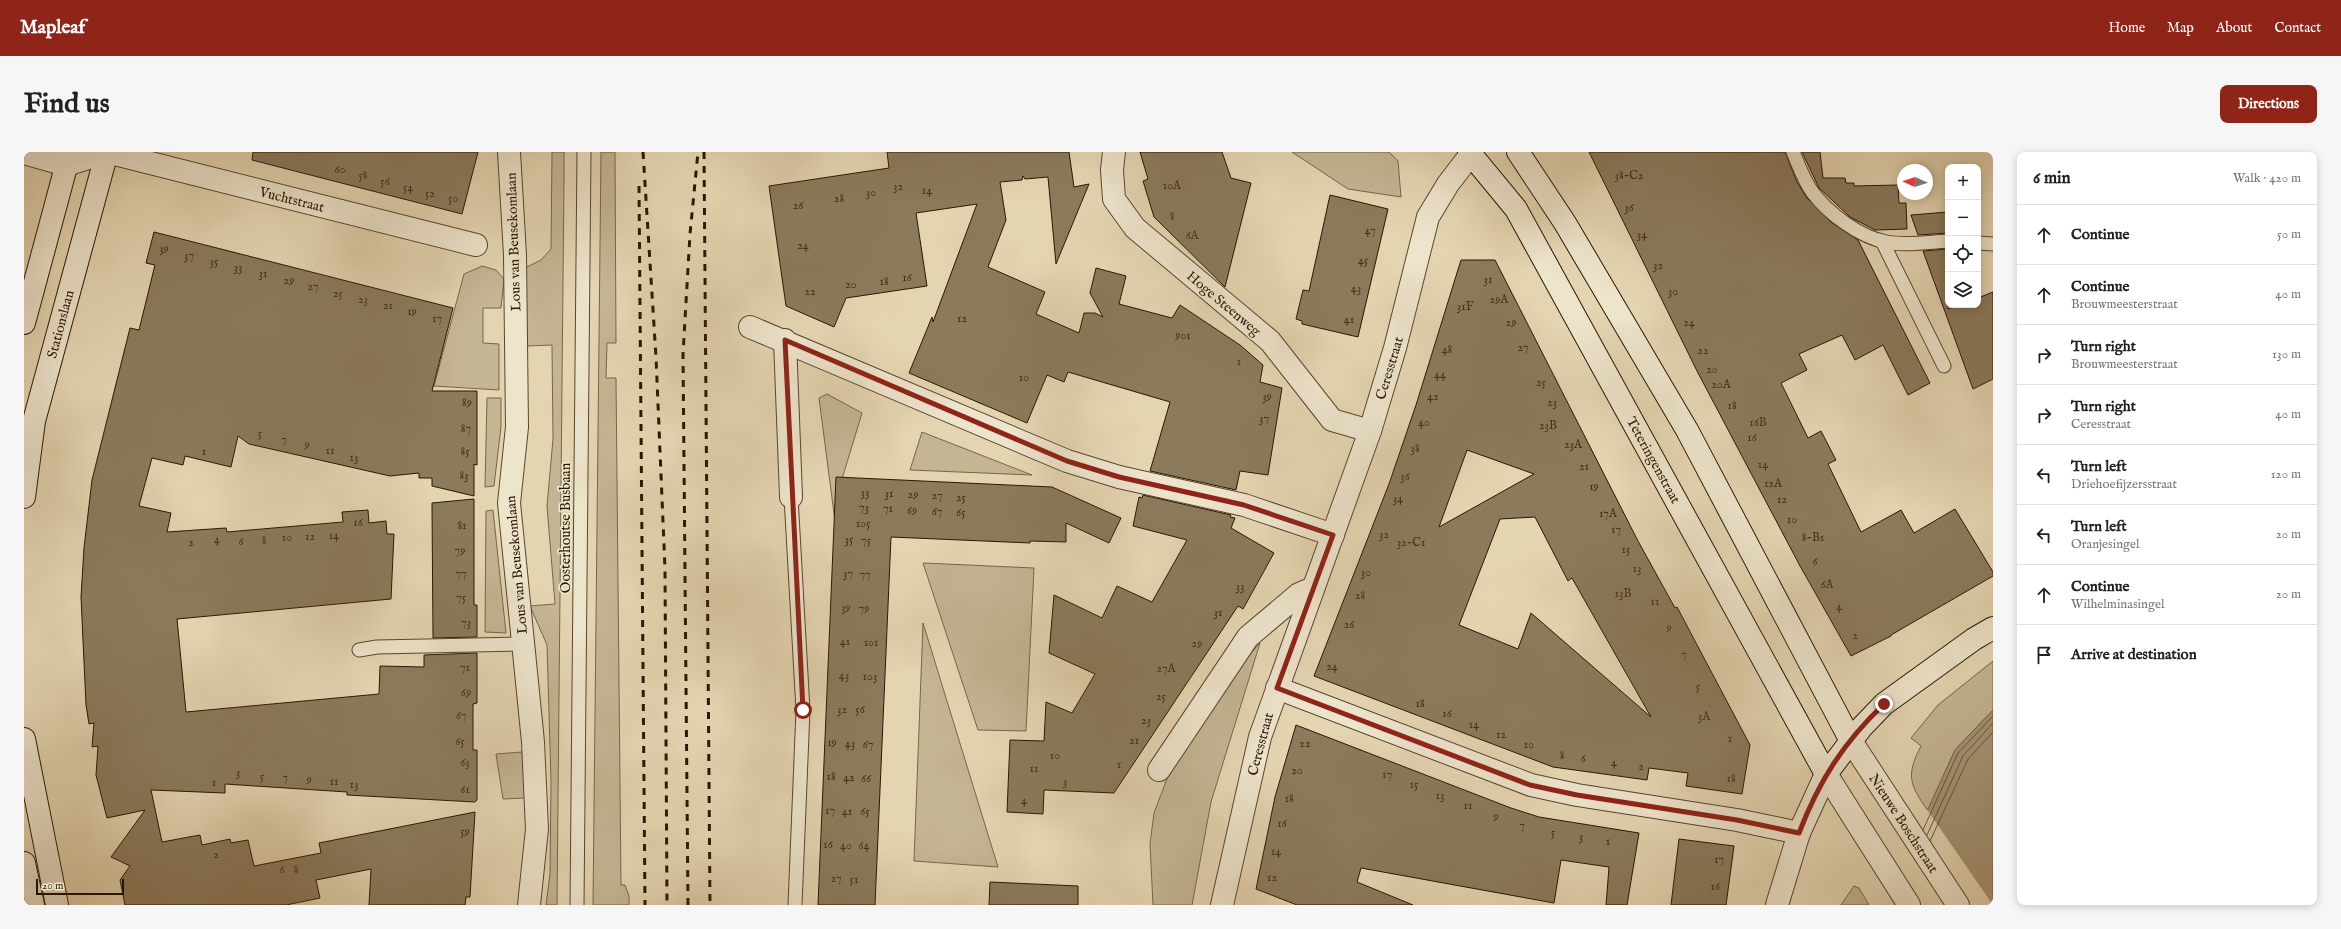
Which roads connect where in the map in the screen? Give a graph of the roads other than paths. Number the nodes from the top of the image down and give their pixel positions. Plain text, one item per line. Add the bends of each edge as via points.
1 (107, 152) edge
2 (509, 152) edge
3 (584, 152) edge
4 (1114, 152) edge
5 (1518, 152) edge
6 (1793, 152) edge
7 (24, 153) edge
8 (1471, 153) edge
9 (68, 159) edge
10 (1882, 241) junction
11 (1945, 241) edge
12 (1981, 243) edge
13 (1993, 244) edge
14 (476, 245) dead end
15 (24, 323) edge
16 (750, 327) dead end
17 (785, 340) junction
18 (1944, 366) dead end
19 (1370, 431) junction
20 (24, 497) edge
21 (791, 497) joint
22 (1333, 535) junction
23 (1313, 588) junction
24 (1993, 628) edge
25 (523, 644) junction
26 (359, 650) dead end
27 (1277, 688) junction
28 (24, 739) edge
29 (1838, 757) junction
30 (1159, 770) dead end
31 (1799, 833) junction
32 (24, 863) edge
33 (1225, 904) edge
34 (33, 905) edge
35 (57, 905) edge
36 (529, 905) edge
37 (577, 905) edge
38 (795, 905) edge
39 (1777, 905) edge
40 (1909, 905) edge
41 (1958, 905) edge

1 - 9 street
1 - 14 street, Vuchtstraat
1 - 20 street, Stationslaan via 34,421
2 - 25 street, Lous van Beusekomlaan via 514,254 517,427 509,503
3 - 37 lane, Oosterhoutse Busbaan
4 - 19 street, Hoge Steenweg via 1114,199 1135,228 1270,340 1332,420
5 - 29 street via 1565,223 1687,430
6 - 10 lane via 1808,186 1819,200 1846,222
7 - 9 street
8 - 19 street, Ceresstraat via 1428,217 1396,348
8 - 29 street, Teteringenstraat via 1516,209
9 - 15 street
10 - 11 lane
10 - 18 lane
12 - 13 lane
16 - 17 street
17 - 21 street
17 - 22 street via 1067,461 1119,477 1244,505
19 - 22 street, Ceresstraat
21 - 38 lane via 803,710
22 - 23 street, Ceresstraat
23 - 27 street, Ceresstraat
23 - 30 street via 1299,594 1248,637
24 - 29 street via 1884,704
25 - 26 lane via 377,647
25 - 36 street, Lous van Beusekomlaan via 533,742 537,829
27 - 31 street via 1530,785
27 - 33 street, Ceresstraat via 1260,737
28 - 35 street
29 - 31 street
29 - 40 street via 1882,864
29 - 41 street, Nieuwe Boschstraat via 1905,825
31 - 39 street
32 - 34 street

